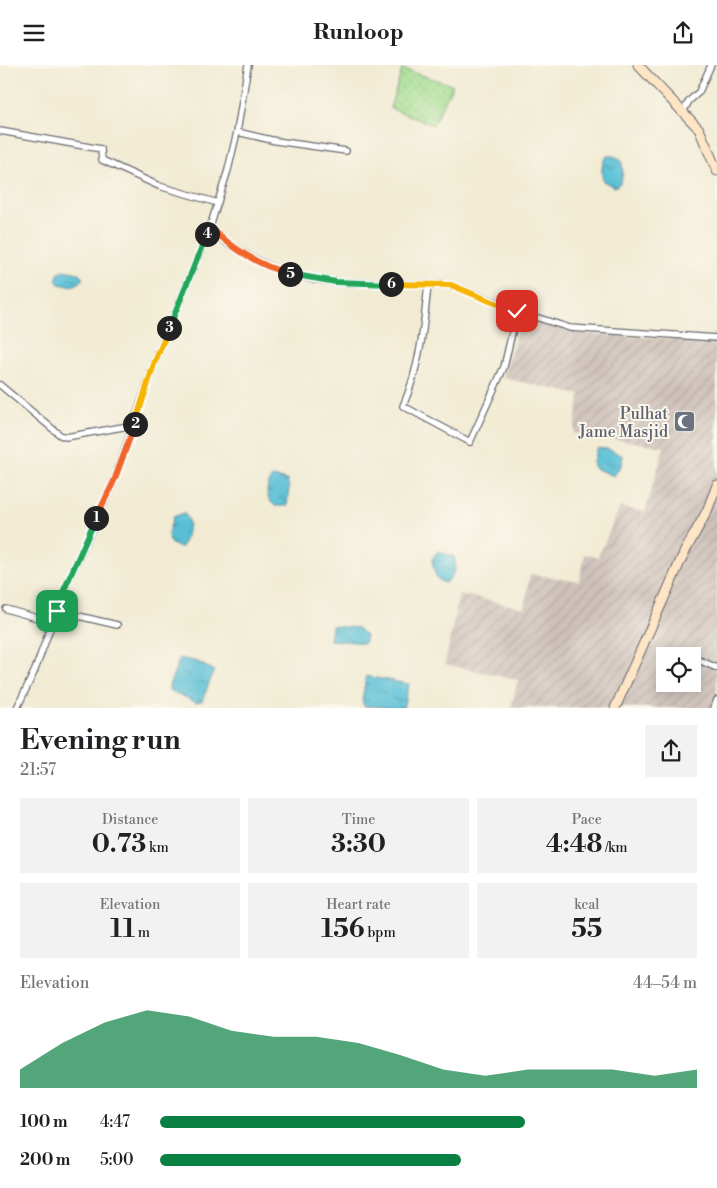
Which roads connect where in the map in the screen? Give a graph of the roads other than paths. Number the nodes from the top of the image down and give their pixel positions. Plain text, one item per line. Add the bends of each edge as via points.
1 (248, 65) edge
2 (638, 65) edge
3 (711, 65) edge
4 (683, 112) junction
5 (0, 131) edge
6 (237, 132) junction
7 (346, 151) dead end
8 (717, 171) edge
9 (218, 203) junction
10 (210, 227) junction
11 (428, 285) junction
12 (517, 311) junction
13 (717, 338) edge
14 (0, 385) edge
15 (134, 425) junction
16 (717, 485) edge
17 (6, 609) dead end
18 (57, 611) junction
19 (51, 622) junction
20 (117, 625) dead end
21 (701, 661) edge
22 (717, 668) edge
23 (717, 700) edge
24 (16, 708) edge
25 (615, 708) edge
26 (714, 708) edge

1 - 6 street
2 - 4 main road
3 - 4 street via 699,92
4 - 8 main road via 699,129
5 - 9 street via 101,149 102,160 159,186
6 - 7 street
6 - 9 street
9 - 10 street
10 - 11 street via 227,243 280,271 310,279
10 - 15 street via 154,364
11 - 12 street via 451,285
11 - 12 street via 418,359 413,383 403,406 470,442 504,367
12 - 13 street via 570,328
14 - 15 street via 66,437
15 - 18 street via 114,481
16 - 25 main road
17 - 19 street
18 - 19 street
18 - 20 street
19 - 24 street via 35,670
21 - 22 street
23 - 26 street

